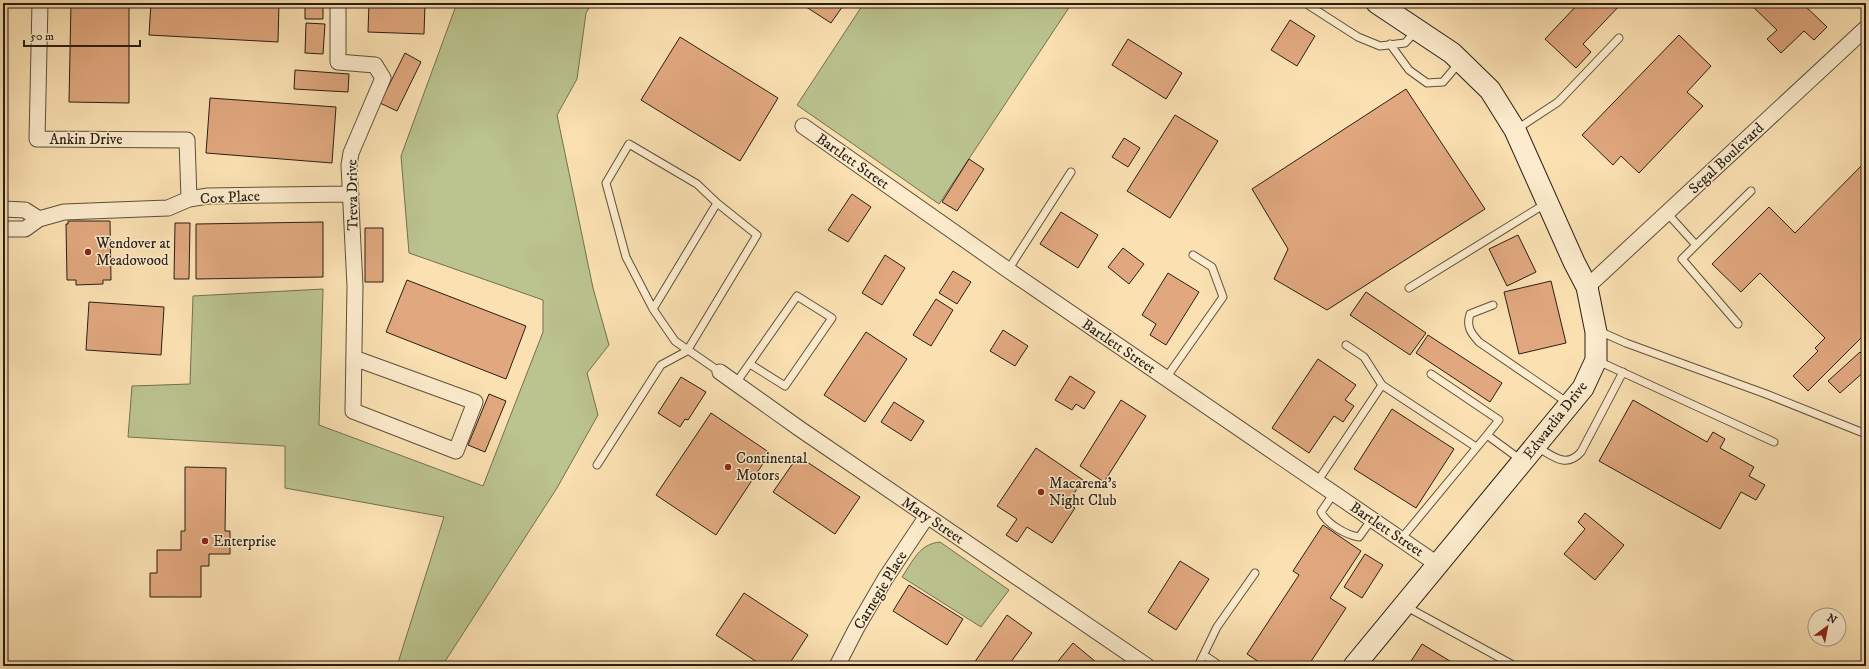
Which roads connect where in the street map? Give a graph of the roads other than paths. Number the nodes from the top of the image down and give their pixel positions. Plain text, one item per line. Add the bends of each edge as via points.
1 (40, 3) edge
2 (338, 3) edge
3 (1305, 3) edge
4 (1377, 3) edge
5 (1866, 28) edge
6 (1417, 30) junction
7 (1619, 38) dead end
8 (1390, 44) junction
9 (1460, 61) junction
10 (803, 126) dead end
11 (1515, 130) junction
12 (1070, 172) dead end
13 (1751, 191) dead end
14 (351, 194) junction
15 (190, 200) junction
16 (1547, 202) junction
17 (717, 203) junction
18 (3, 209) edge
19 (1667, 213) junction
20 (39, 219) junction
21 (3, 228) edge
22 (1696, 245) junction
23 (1193, 255) dead end
24 (1008, 270) junction
25 (1587, 287) junction
26 (1409, 288) dead end
27 (1493, 305) dead end
28 (652, 309) junction
29 (1738, 324) dead end
30 (1596, 329) junction
31 (1346, 345) dead end
32 (687, 351) junction
33 (354, 358) junction
34 (1596, 360) junction
35 (750, 364) junction
36 (720, 372) joint
37 (1623, 372) junction
38 (1431, 374) dead end
39 (1166, 378) junction
40 (736, 383) junction
41 (1382, 385) junction
42 (1570, 405) junction
43 (1866, 434) edge
44 (1487, 435) junction
45 (1774, 442) dead end
46 (1476, 447) junction
47 (1529, 454) junction
48 (597, 465) dead end
49 (1317, 482) junction
50 (1334, 493) junction
51 (927, 516) junction
52 (1372, 520) junction
53 (1401, 539) junction
54 (1437, 564) junction
55 (1255, 573) dead end
56 (1403, 605) junction
57 (1204, 655) junction
58 (837, 666) edge
59 (1147, 666) edge
60 (1198, 666) edge
61 (1220, 666) edge
62 (1354, 666) edge
63 (1515, 666) edge

1 - 15 street, Ankin Drive via 37,139 188,140
2 - 14 street, Treva Drive via 338,62 375,65 383,78 350,153
3 - 8 lane via 1358,37 1380,46
4 - 6 main road, Edwardia Drive
5 - 19 street, Segal Boulevard
6 - 8 lane via 1405,42
6 - 9 main road, Edwardia Drive
7 - 11 lane via 1558,102
8 - 9 lane via 1409,70 1427,83 1444,82
9 - 11 main road, Edwardia Drive via 1490,90
10 - 24 street, Bartlett Street
11 - 16 main road, Edwardia Drive
12 - 24 lane
13 - 22 lane
14 - 15 street, Cox Place via 208,196
14 - 33 street, Treva Drive via 355,286
15 - 20 street, Cox Place via 168,208 64,212
16 - 25 main road, Edwardia Drive
16 - 26 lane
17 - 28 lane
17 - 28 lane via 698,184 629,144 606,183 626,257
17 - 32 lane via 757,235
18 - 20 street via 25,210
19 - 22 lane
19 - 25 street, Segal Boulevard
20 - 21 street, Cox Place via 25,229
22 - 29 lane via 1682,260
23 - 39 lane via 1212,267 1223,297
24 - 39 street, Bartlett Street
25 - 30 main road, Edwardia Drive
27 - 42 lane via 1470,314 1467,322 1470,332 1479,342
28 - 32 lane via 675,341
30 - 34 main road, Edwardia Drive
30 - 43 lane via 1626,343
31 - 41 lane via 1364,357
32 - 36 lane
32 - 48 lane via 661,365
33 - 33 street, Treva Drive via 353,411 456,451 475,402
34 - 37 lane
34 - 42 main road, Edwardia Drive via 1583,388
35 - 35 lane via 785,386 832,318 796,296
35 - 40 lane
36 - 40 street, Mary Street
37 - 45 lane
37 - 47 lane via 1576,458 1568,461
38 - 44 lane via 1499,420
39 - 49 street, Bartlett Street
40 - 51 street, Mary Street
41 - 46 lane
41 - 49 lane
42 - 47 main road, Edwardia Drive
44 - 46 lane
44 - 47 lane
46 - 53 lane
47 - 54 main road, Edwardia Drive
49 - 50 street, Bartlett Street
50 - 52 street, Bartlett Street
50 - 52 lane via 1321,512 1339,528 1351,536 1359,537
51 - 58 street, Carnegie Place via 885,579
51 - 59 street, Mary Street
52 - 53 street, Bartlett Street
53 - 54 street, Bartlett Street
54 - 56 main road, Edwardia Drive
55 - 57 lane via 1217,628
56 - 62 main road, Edwardia Drive
56 - 63 lane
57 - 60 lane
57 - 61 lane

